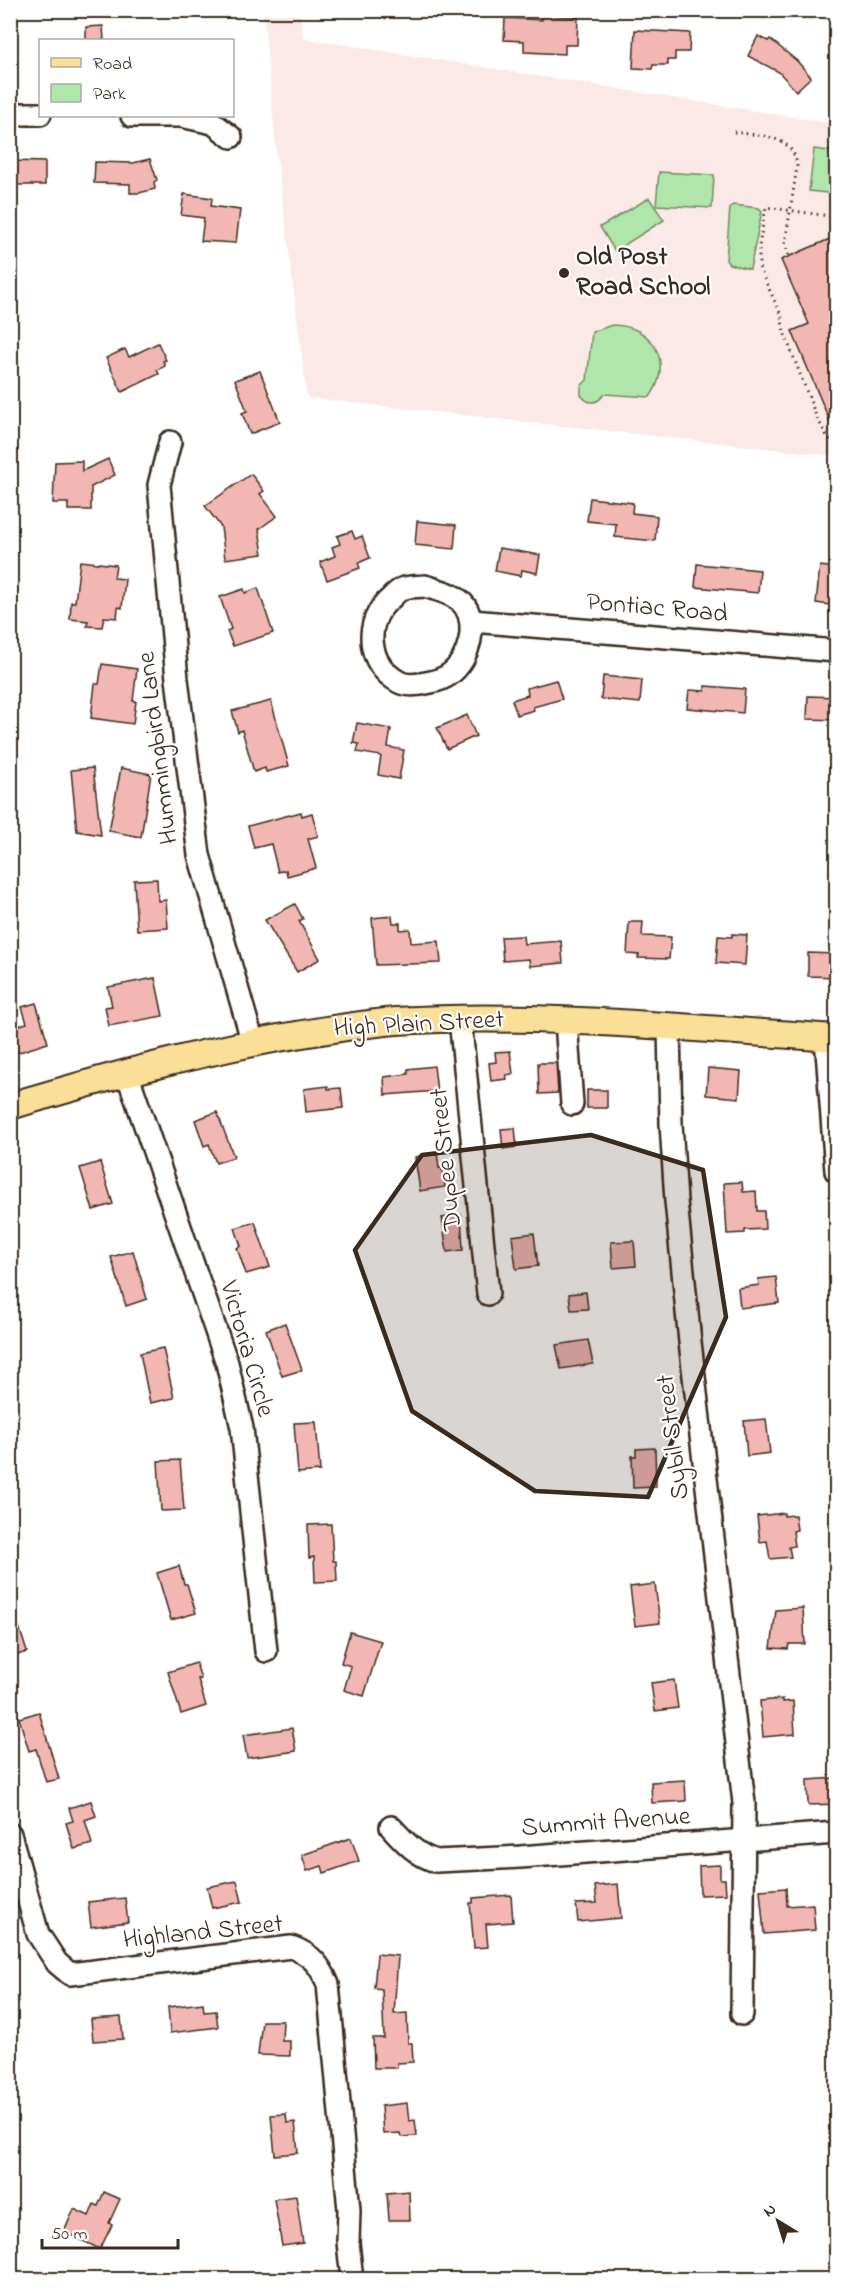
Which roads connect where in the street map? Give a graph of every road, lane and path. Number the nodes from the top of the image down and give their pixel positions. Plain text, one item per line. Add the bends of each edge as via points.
1 (10, 114) edge
2 (39, 114) edge
3 (186, 117) edge
4 (734, 132) dead end
5 (231, 137) dead end
6 (790, 210) junction
7 (837, 217) edge
8 (789, 256) dead end
9 (170, 442) dead end
10 (837, 447) edge
11 (472, 621) junction
12 (837, 651) edge
13 (460, 1019) junction
14 (568, 1020) junction
15 (669, 1026) junction
16 (831, 1038) edge
17 (253, 1043) junction
18 (127, 1072) junction
19 (572, 1104) dead end
20 (10, 1106) edge
21 (837, 1171) edge
22 (488, 1294) dead end
23 (266, 1651) dead end
24 (391, 1827) dead end
25 (837, 1833) edge
26 (10, 1834) edge
27 (744, 1840) junction
28 (742, 2014) dead end
29 (352, 2280) edge

1 - 2 street
3 - 5 street via 213,123
4 - 6 path via 778,139 789,146 797,164
6 - 7 path
6 - 8 path via 785,244
6 - 10 path via 766,207 759,267 781,315 816,416
9 - 17 street, Hummingbird Lane via 159,484 177,679 199,855
11 - 11 street via 453,595 425,586 402,589 381,606 372,632 372,647 378,662 400,683 416,685 443,679 458,668 469,647
11 - 12 street, Pontiac Road
13 - 14 main road, High Plain Street
13 - 17 main road, High Plain Street via 395,1021
13 - 22 street, Dupee Street
14 - 15 main road, High Plain Street
14 - 19 street
15 - 16 main road, High Plain Street
15 - 27 street, Sybil Street via 676,1201 744,1803
16 - 21 street
17 - 18 main road, High Plain Street
18 - 20 main road, High Plain Street
18 - 23 street, Victoria Circle via 227,1363 242,1428
24 - 27 street, Summit Avenue via 409,1847 436,1861
25 - 27 street, Summit Avenue
26 - 29 street, Highland Street via 38,1934 57,1963 70,1974 291,1947 318,1965 328,1984
27 - 28 street, Sybil Street

